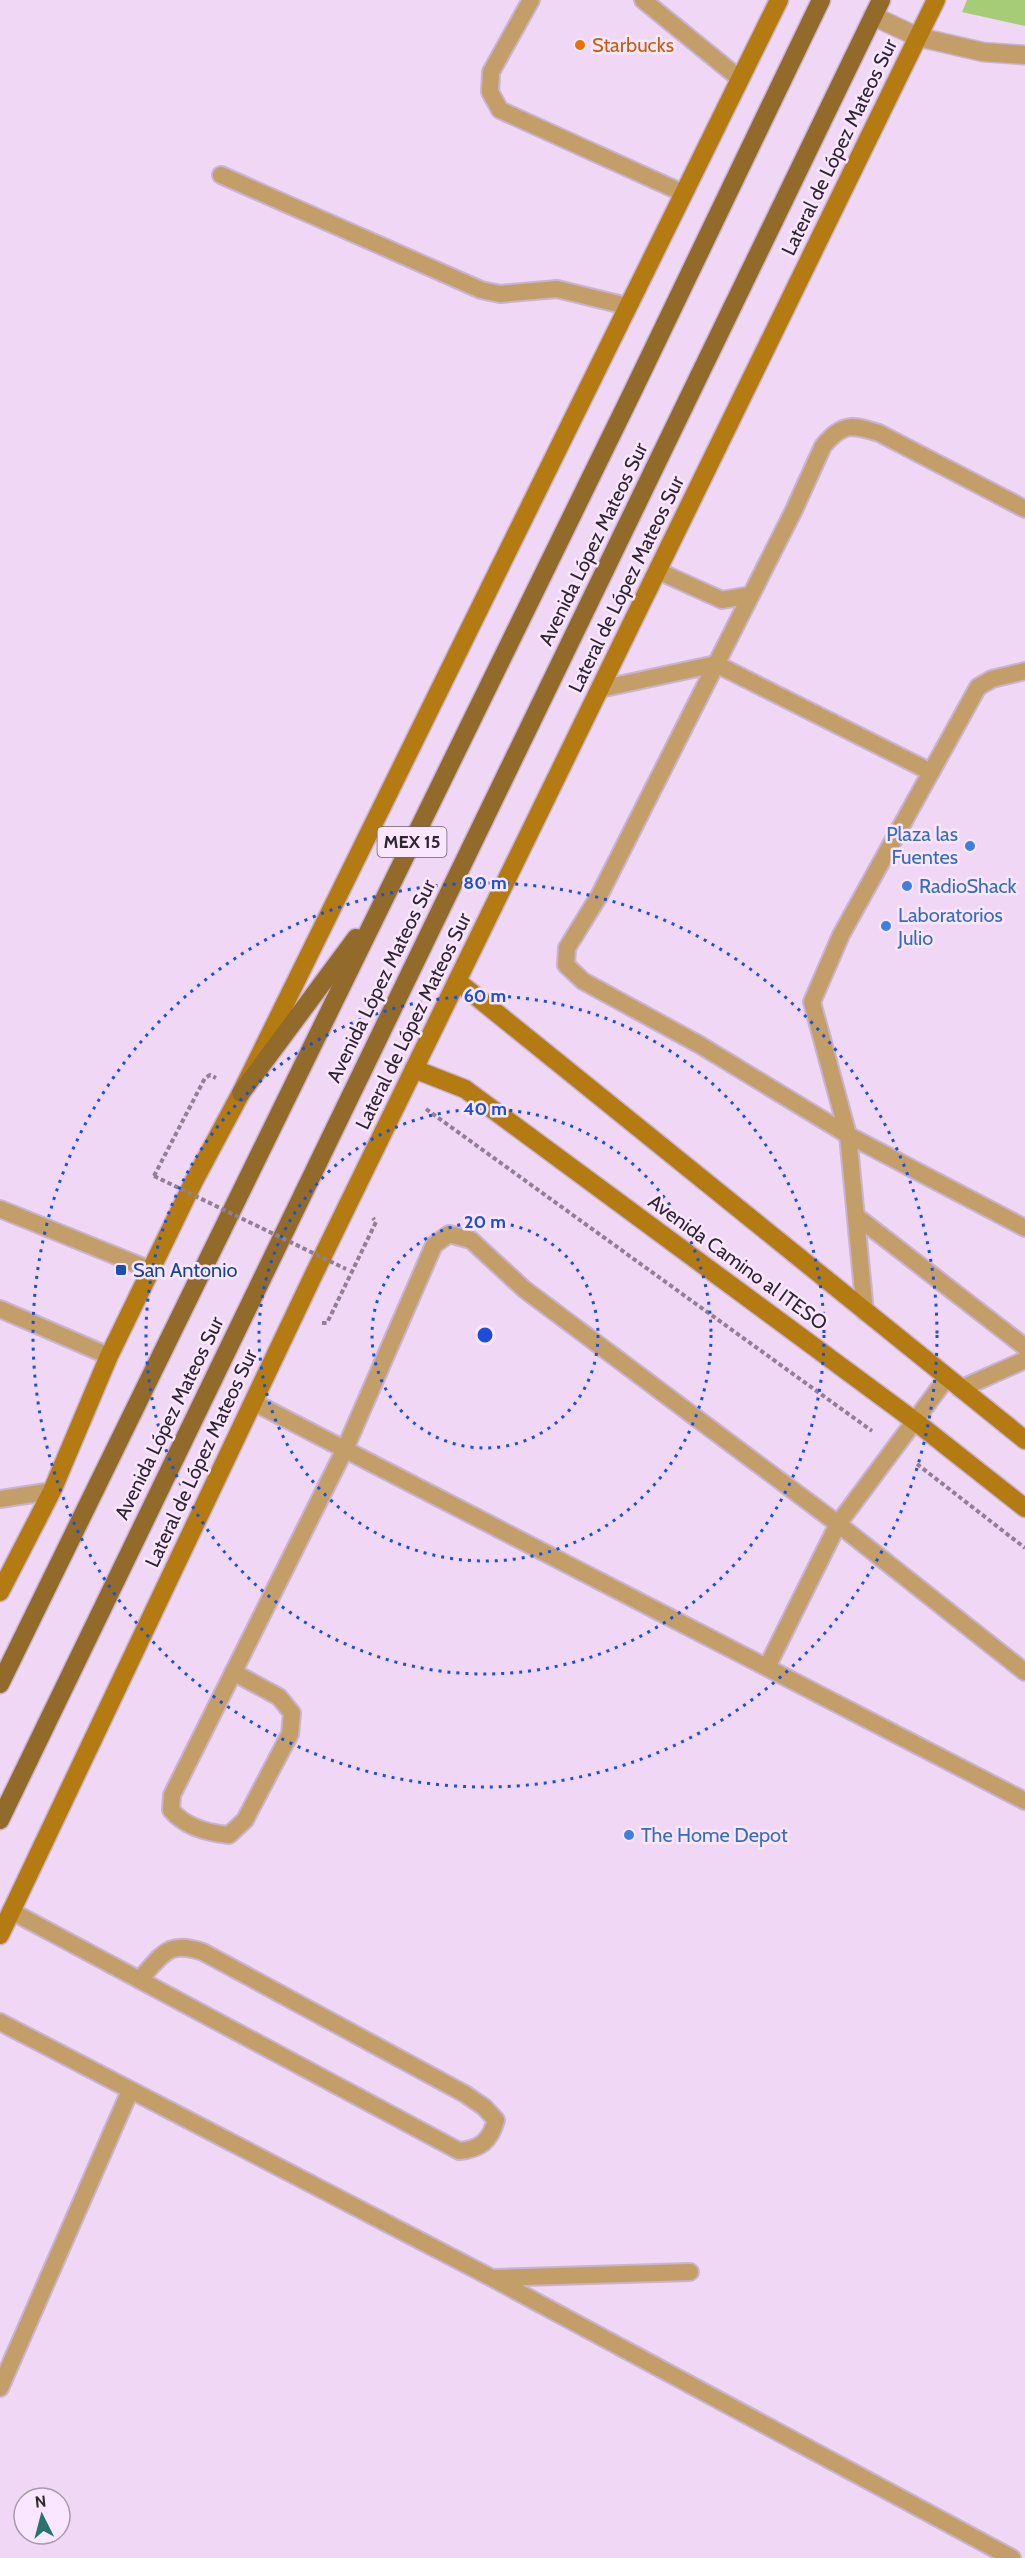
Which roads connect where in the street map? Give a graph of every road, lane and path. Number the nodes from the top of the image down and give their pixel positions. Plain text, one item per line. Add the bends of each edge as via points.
1 (531, 0) edge
2 (644, 0) edge
3 (779, 0) edge
4 (821, 0) edge
5 (936, 0) edge
6 (877, 8) edge
7 (918, 37) junction
8 (1025, 55) edge
9 (740, 79) junction
10 (221, 175) dead end
11 (683, 193) junction
12 (627, 306) junction
13 (1025, 509) edge
14 (658, 571) junction
15 (751, 595) junction
16 (716, 664) junction
17 (1025, 671) edge
18 (600, 689) junction
19 (931, 772) junction
20 (383, 900) junction
21 (457, 981) junction
22 (414, 1069) junction
23 (218, 1083) dead end
24 (241, 1093) junction
25 (403, 1093) junction
26 (848, 1135) junction
27 (0, 1209) edge
28 (856, 1216) junction
29 (1025, 1228) edge
30 (346, 1269) dead end
31 (151, 1270) junction
32 (0, 1309) edge
33 (864, 1312) junction
34 (1025, 1347) edge
35 (109, 1356) junction
36 (1025, 1360) edge
37 (953, 1384) junction
38 (253, 1402) junction
39 (916, 1422) junction
40 (1025, 1440) edge
41 (895, 1448) junction
42 (345, 1449) junction
43 (52, 1491) junction
44 (0, 1499) edge
45 (1025, 1508) edge
46 (838, 1524) junction
47 (1025, 1548) edge
48 (0, 1592) edge
49 (767, 1667) junction
50 (233, 1672) junction
51 (1025, 1672) edge
52 (0, 1684) edge
53 (1025, 1801) edge
54 (0, 1820) edge
55 (12, 1911) junction
56 (0, 1935) edge
57 (141, 1978) junction
58 (0, 2022) edge
59 (130, 2091) junction
60 (690, 2272) dead end
61 (492, 2278) junction
62 (0, 2388) edge
63 (1012, 2558) edge

1 - 11 lane via 491,72 490,92 500,110
2 - 9 lane
3 - 9 main road
4 - 20 main road, Avenida López Mateos Sur / MEX 15
5 - 7 main road, Lateral de López Mateos Sur
6 - 7 street
6 - 54 main road, Avenida López Mateos Sur / MEX 15
7 - 8 street via 983,52
7 - 14 main road, Lateral de López Mateos Sur
9 - 11 main road
10 - 12 lane via 481,290 500,294 557,289
11 - 12 main road
12 - 24 main road
13 - 15 lane via 879,433 845,426 823,446
14 - 15 lane via 722,600
14 - 18 main road, Lateral de López Mateos Sur
15 - 16 lane
16 - 18 lane
16 - 19 lane
16 - 26 lane via 599,896 567,948 566,965 583,981 700,1045
17 - 19 lane via 992,679 978,687
18 - 21 main road, Lateral de López Mateos Sur
19 - 26 lane via 841,934 812,1002
20 - 24 main road
20 - 52 main road, Avenida López Mateos Sur / MEX 15
21 - 22 main road, Lateral de López Mateos Sur
21 - 33 main road, Avenida Camino al ITESO
22 - 25 main road, Lateral de López Mateos Sur
22 - 39 main road, Avenida Camino al ITESO via 465,1089
23 - 30 path, bridge via 210,1075 205,1078 154,1176
24 - 31 main road
25 - 38 main road, Lateral de López Mateos Sur
25 - 41 path
26 - 28 lane
26 - 29 lane
27 - 31 lane
28 - 33 lane
28 - 34 lane
31 - 35 main road
32 - 35 lane
33 - 37 main road, Avenida Camino al ITESO
35 - 43 main road
36 - 37 lane
37 - 39 lane
37 - 40 main road, Avenida Camino al ITESO
38 - 42 lane
38 - 55 main road, Lateral de López Mateos Sur
39 - 41 lane
39 - 45 main road, Avenida Camino al ITESO
41 - 46 lane
41 - 47 path
42 - 46 lane via 434,1245 449,1234 471,1240 524,1289
42 - 49 lane
42 - 50 lane
43 - 44 lane
43 - 48 main road
46 - 49 lane
46 - 51 lane
49 - 53 lane
50 - 50 lane via 279,1697 292,1713 290,1734 245,1820 229,1835 208,1833 178,1818 171,1810 172,1795
55 - 56 main road, Lateral de López Mateos Sur
55 - 57 lane
57 - 57 lane via 459,2151 476,2150 491,2137 496,2120 465,2094 203,1952 184,1946 165,1952
58 - 59 lane
59 - 61 lane
59 - 62 lane
60 - 61 lane
61 - 63 lane

